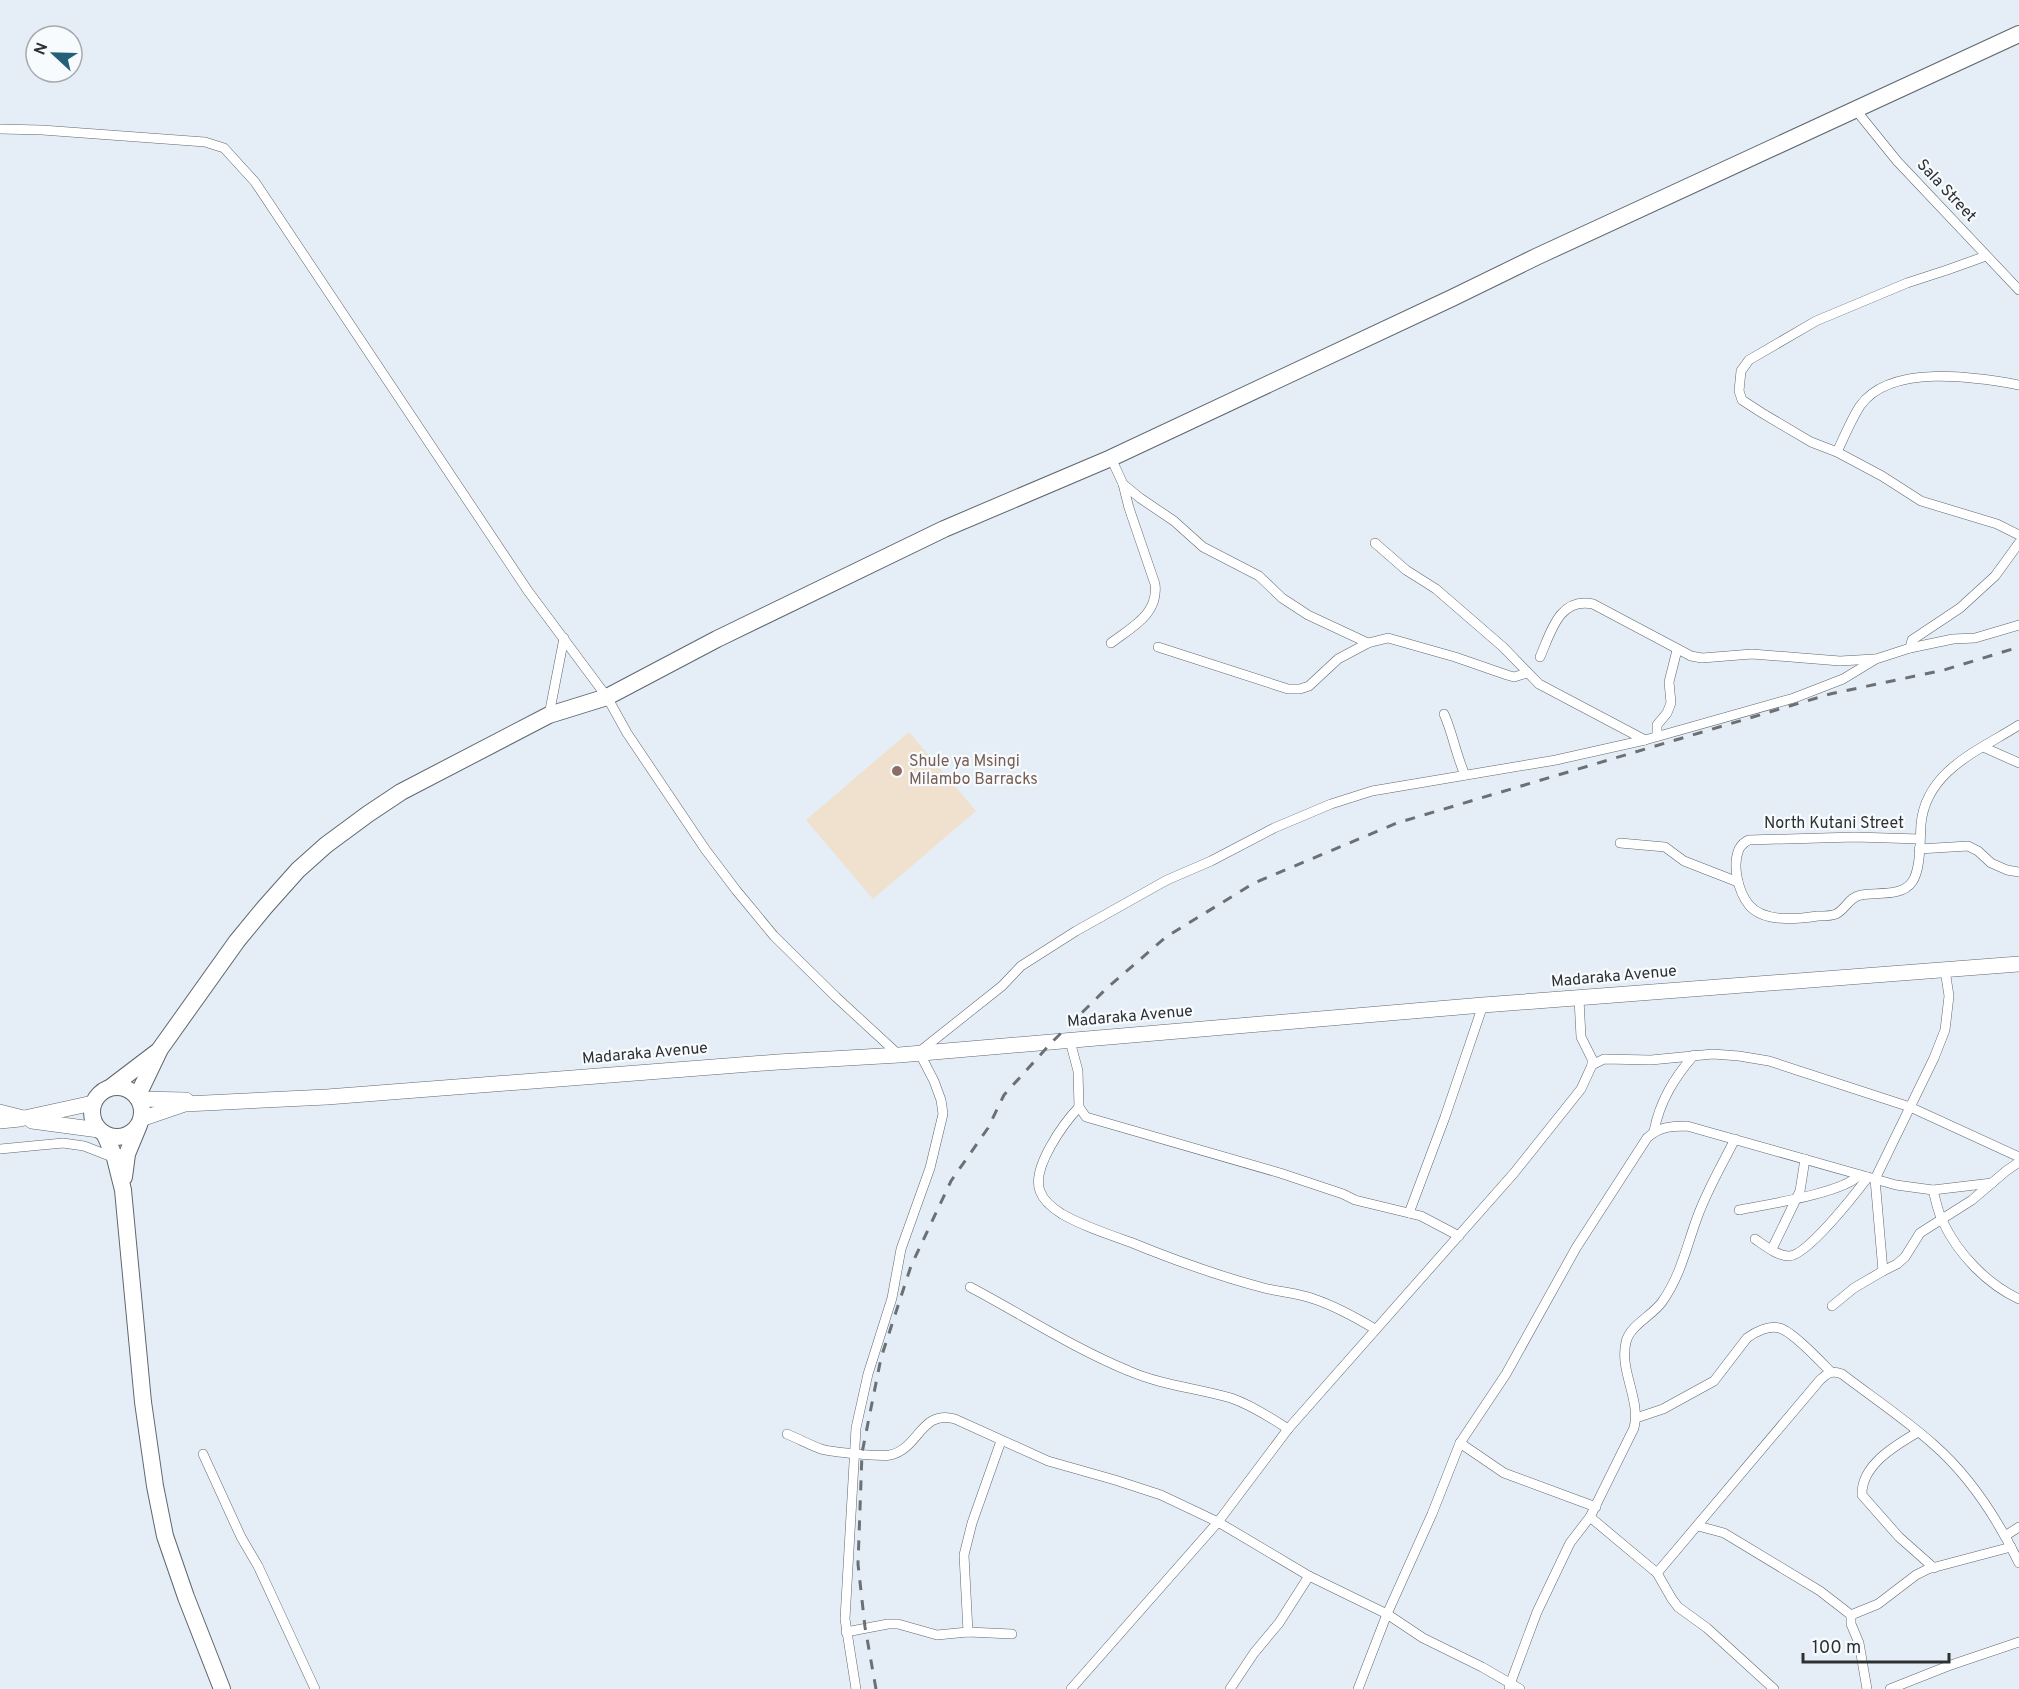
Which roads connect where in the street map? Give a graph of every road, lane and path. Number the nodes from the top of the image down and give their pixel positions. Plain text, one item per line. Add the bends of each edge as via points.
1 (2019, 34) edge
2 (1855, 108) junction
3 (0, 129) edge
4 (1986, 256) junction
5 (2019, 290) edge
6 (2019, 385) edge
7 (1837, 452) junction
8 (1111, 458) junction
9 (1123, 484) junction
10 (2019, 535) edge
11 (1375, 543) dead end
12 (2019, 543) edge
13 (2019, 625) edge
14 (564, 638) junction
15 (1111, 643) dead end
16 (1368, 643) junction
17 (1158, 647) dead end
18 (1910, 648) junction
19 (1677, 650) junction
20 (1540, 657) dead end
21 (1876, 659) junction
22 (1527, 673) junction
23 (607, 697) junction
24 (1444, 714) dead end
25 (549, 715) junction
26 (2019, 725) edge
27 (1657, 736) junction
28 (1645, 740) junction
29 (1983, 747) junction
30 (2019, 763) edge
31 (1465, 775) junction
32 (1920, 839) junction
33 (1620, 843) dead end
34 (1919, 849) junction
35 (2019, 872) edge
36 (1738, 882) junction
37 (2019, 964) edge
38 (1945, 970) junction
39 (1579, 999) junction
40 (1483, 1005) junction
41 (1070, 1041) junction
42 (160, 1049) junction
43 (919, 1052) junction
44 (898, 1055) junction
45 (1694, 1055) junction
46 (1592, 1065) junction
47 (111, 1087) junction
48 (138, 1098) junction
49 (243, 1102) junction
50 (93, 1103) junction
51 (1079, 1107) junction
52 (1910, 1107) junction
53 (0, 1109) edge
54 (25, 1118) junction
55 (0, 1121) edge
56 (140, 1121) junction
57 (1654, 1131) junction
58 (102, 1132) junction
59 (1735, 1139) junction
60 (0, 1149) edge
61 (2019, 1157) edge
62 (115, 1158) junction
63 (1805, 1159) junction
64 (2019, 1162) edge
65 (1868, 1177) junction
66 (1992, 1183) junction
67 (123, 1190) junction
68 (1933, 1190) junction
69 (1796, 1200) junction
70 (1739, 1210) dead end
71 (1409, 1213) junction
72 (1942, 1220) junction
73 (1459, 1236) junction
74 (1755, 1239) dead end
75 (1772, 1249) junction
76 (1883, 1271) junction
77 (970, 1287) dead end
78 (2019, 1299) edge
79 (1832, 1306) dead end
80 (1375, 1329) junction
81 (1831, 1372) junction
82 (1636, 1418) junction
83 (1288, 1429) junction
84 (1918, 1432) junction
85 (787, 1434) dead end
86 (1001, 1441) junction
87 (1460, 1443) junction
88 (855, 1452) junction
89 (203, 1454) dead end
90 (1596, 1507) junction
91 (1590, 1517) junction
92 (1218, 1522) junction
93 (1698, 1526) junction
94 (2019, 1527) edge
95 (2005, 1536) junction
96 (2011, 1547) junction
97 (2019, 1563) edge
98 (1934, 1568) junction
99 (1658, 1573) junction
100 (1309, 1576) junction
101 (1387, 1614) junction
102 (1851, 1615) junction
103 (846, 1632) junction
104 (968, 1632) junction
105 (1012, 1634) dead end
106 (2019, 1642) edge
107 (1513, 1687) edge
108 (222, 1689) edge
109 (315, 1689) edge
110 (856, 1689) edge
111 (1071, 1689) edge
112 (1230, 1689) edge
113 (1358, 1689) edge
114 (1774, 1689) edge
115 (1867, 1689) edge
116 (1890, 1689) edge

1 - 2 highway
2 - 4 street, Sala Street via 1897,161
2 - 8 highway
3 - 14 street via 205,142 224,148 255,182 528,591
4 - 5 street, Sala Street
4 - 7 street via 1816,321 1744,365 1739,391 1742,400 1811,442
6 - 7 street via 1930,375 1894,384 1879,390 1860,406
7 - 10 street via 1921,501 1997,524
8 - 9 street
8 - 23 highway via 944,529
9 - 15 street via 1157,594 1144,617
9 - 16 street via 1203,547 1259,576 1294,607
11 - 22 street via 1503,646
12 - 18 street via 1995,576 1960,608 1912,640
13 - 18 street via 1975,638
14 - 23 street
14 - 25 street
16 - 17 street via 1338,659 1309,686 1300,689 1288,689
16 - 22 street via 1388,638 1514,677
18 - 21 street
19 - 20 street via 1593,604 1581,602 1564,610
19 - 21 street via 1702,658 1752,654 1840,661
19 - 27 street via 1669,682 1671,703 1657,725
21 - 27 street via 1843,679 1794,698
22 - 28 street via 1548,690
23 - 25 highway
23 - 44 street via 627,733 736,890 774,936
24 - 31 street
25 - 42 highway via 401,792 326,845 265,907
26 - 29 street
27 - 28 street
28 - 31 street
29 - 30 street
29 - 32 street via 1958,761 1932,789 1921,821
31 - 43 street via 1345,799 1274,828 1167,880 1021,966 1002,986
32 - 34 street
32 - 36 street, North Kutani Street via 1749,840 1738,851
33 - 36 street via 1665,848 1684,861
34 - 35 street, North Kutani Street via 1968,846 1991,863
34 - 36 street via 1913,881 1907,888 1854,897 1836,914 1799,919 1758,912 1748,903
37 - 38 main road, Madaraka Avenue
38 - 39 main road, Madaraka Avenue
38 - 52 street via 1949,996 1945,1030
39 - 40 main road, Madaraka Avenue
39 - 46 street via 1581,1037
40 - 41 main road, Madaraka Avenue
40 - 71 street
41 - 43 main road, Madaraka Avenue
41 - 51 street via 1078,1071
42 - 47 highway
42 - 48 highway
43 - 44 main road, Madaraka Avenue
43 - 88 street via 934,1081 943,1114 868,1374
44 - 49 main road, Madaraka Avenue
45 - 46 street via 1651,1060 1604,1059
45 - 52 street via 1769,1061
45 - 57 street via 1669,1089
46 - 73 street via 1581,1089
47 - 48 highway via 130,1090
47 - 50 highway
48 - 49 main road
48 - 56 highway
49 - 56 main road via 185,1104
50 - 54 main road
50 - 58 highway via 92,1118
51 - 71 street via 1093,1120
51 - 80 street via 1056,1137 1040,1170 1040,1191 1054,1208 1085,1225 1200,1269 1311,1298
52 - 61 street
52 - 65 street
53 - 54 street
54 - 55 main road
54 - 58 main road
56 - 58 highway via 128,1134 113,1137
56 - 67 highway via 127,1154
57 - 59 street via 1687,1126
57 - 87 street via 1576,1248 1506,1374
58 - 62 highway
59 - 63 street
59 - 82 street via 1703,1204 1672,1287 1626,1343 1624,1352
60 - 62 street via 63,1143
62 - 67 highway
63 - 65 street
63 - 69 street
64 - 66 street
65 - 68 street
65 - 69 street
65 - 75 street via 1808,1245 1792,1256
65 - 76 street
66 - 68 street
66 - 72 street
67 - 108 highway via 155,1486 165,1536
68 - 72 street
69 - 70 street
69 - 75 street
71 - 73 street
72 - 76 street via 1920,1233 1905,1257
72 - 78 street via 1981,1272 2001,1290
73 - 80 street
74 - 75 street
76 - 79 street
77 - 83 street via 1070,1344 1129,1371 1233,1399
80 - 83 street
81 - 82 street via 1785,1330 1771,1327 1747,1338 1713,1381 1662,1409
81 - 84 street via 1842,1374
81 - 93 street via 1820,1380
82 - 90 street
83 - 92 street
84 - 95 street via 1950,1460
84 - 98 street via 1879,1459 1864,1482 1862,1495 1899,1537
85 - 88 street via 821,1449
86 - 88 street via 945,1416 930,1421 900,1452
86 - 92 street via 1048,1461 1161,1495
86 - 104 street via 964,1555
87 - 90 street via 1504,1473
87 - 101 street
88 - 103 street
89 - 109 street
90 - 91 street
91 - 99 street
91 - 107 street via 1570,1544 1537,1612
92 - 100 street
92 - 111 street
93 - 99 street
93 - 102 street via 1724,1533 1820,1591
94 - 95 street
95 - 96 street
96 - 97 street
96 - 98 street
98 - 102 street via 1916,1575 1878,1604
99 - 114 street via 1678,1608 1707,1628
100 - 101 street
100 - 112 street
101 - 107 street
101 - 113 street
102 - 115 street
103 - 104 street via 888,1624 937,1635
103 - 110 street
104 - 105 street
106 - 116 street

